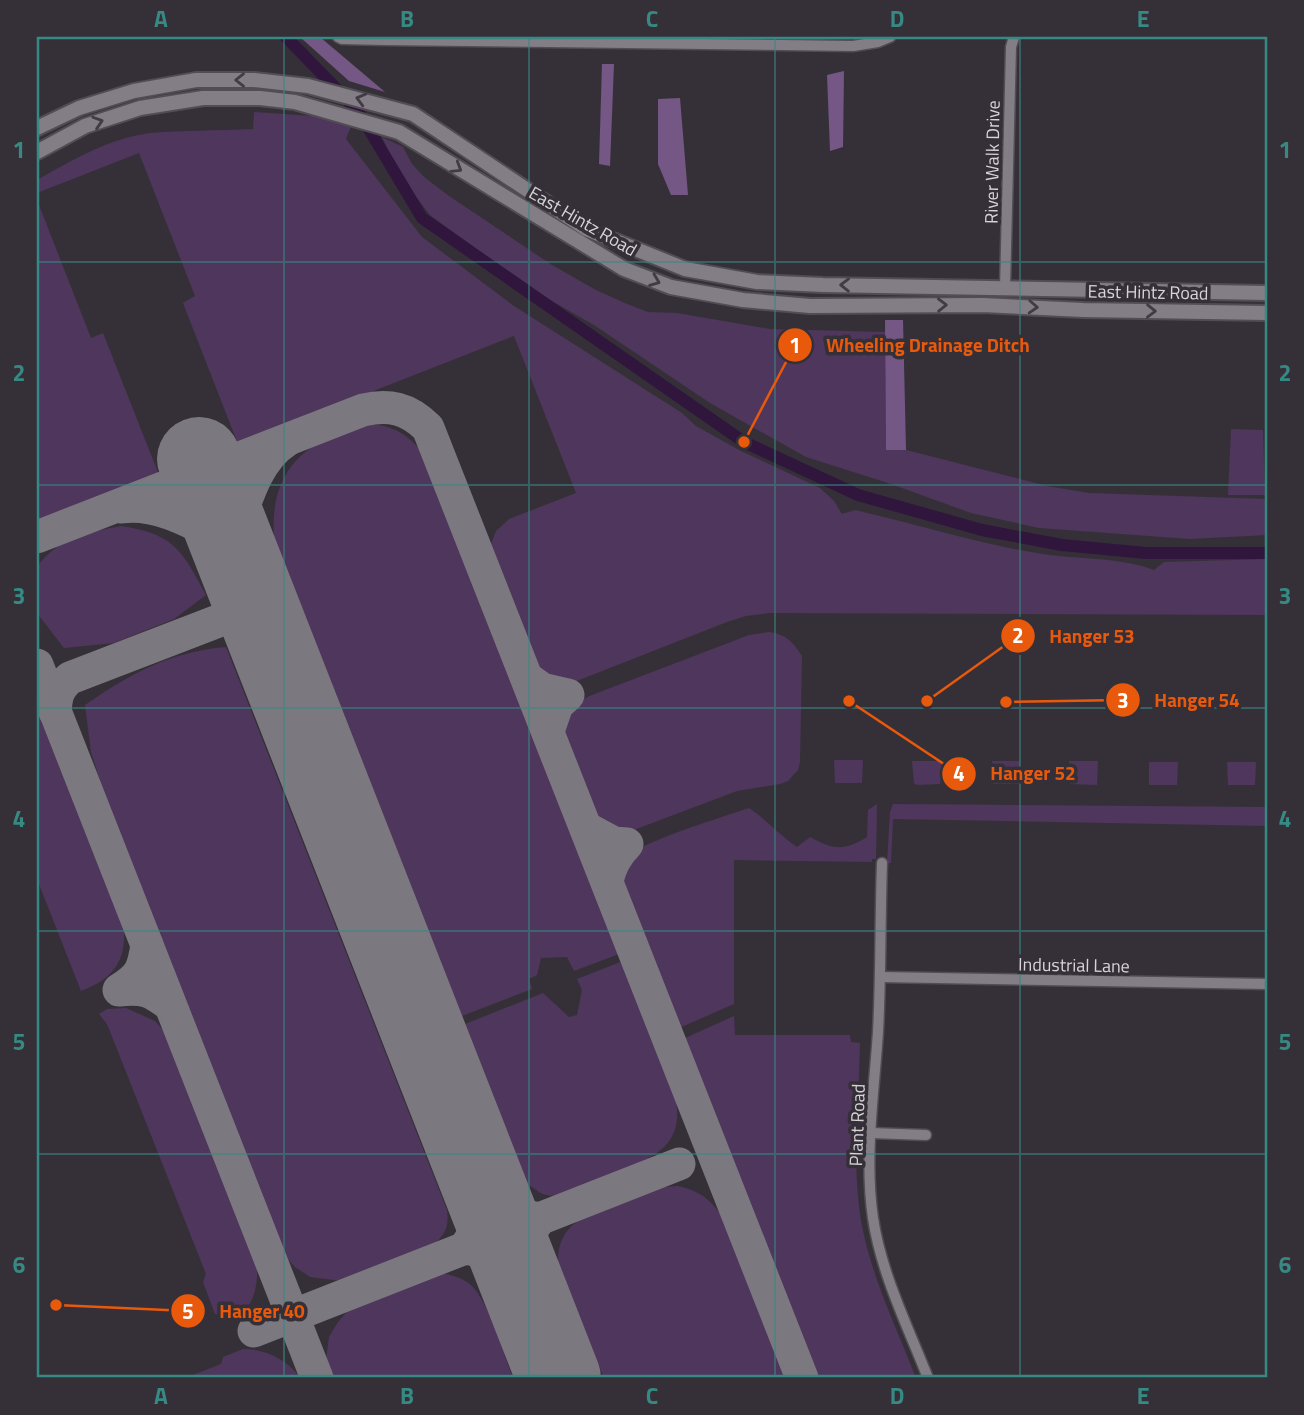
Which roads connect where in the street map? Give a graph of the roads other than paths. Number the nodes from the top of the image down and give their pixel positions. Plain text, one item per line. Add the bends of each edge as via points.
1 (338, 37) edge
2 (890, 37) edge
3 (1013, 37) edge
4 (37, 128) edge
5 (37, 152) edge
6 (1005, 288) junction
7 (1267, 293) edge
8 (1267, 313) edge
9 (882, 863) dead end
10 (881, 977) junction
11 (1267, 984) edge
12 (871, 1133) junction
13 (926, 1135) dead end
14 (928, 1378) edge

1 - 2 street via 853,46
3 - 6 street, River Walk Drive
6 -> 4 main road, East Hintz Road via 757,282 685,269 586,229 413,114 308,86 196,80 134,90
5 -> 8 main road, East Hintz Road via 85,125 140,108 202,98 296,102 399,132 624,269 671,287 810,306 983,305
6 - 7 main road, East Hintz Road
9 - 10 street, Plant Road
10 - 11 street, Industrial Lane
10 - 12 street, Plant Road
12 - 13 street
12 - 14 street, Plant Road via 870,1189 880,1252

